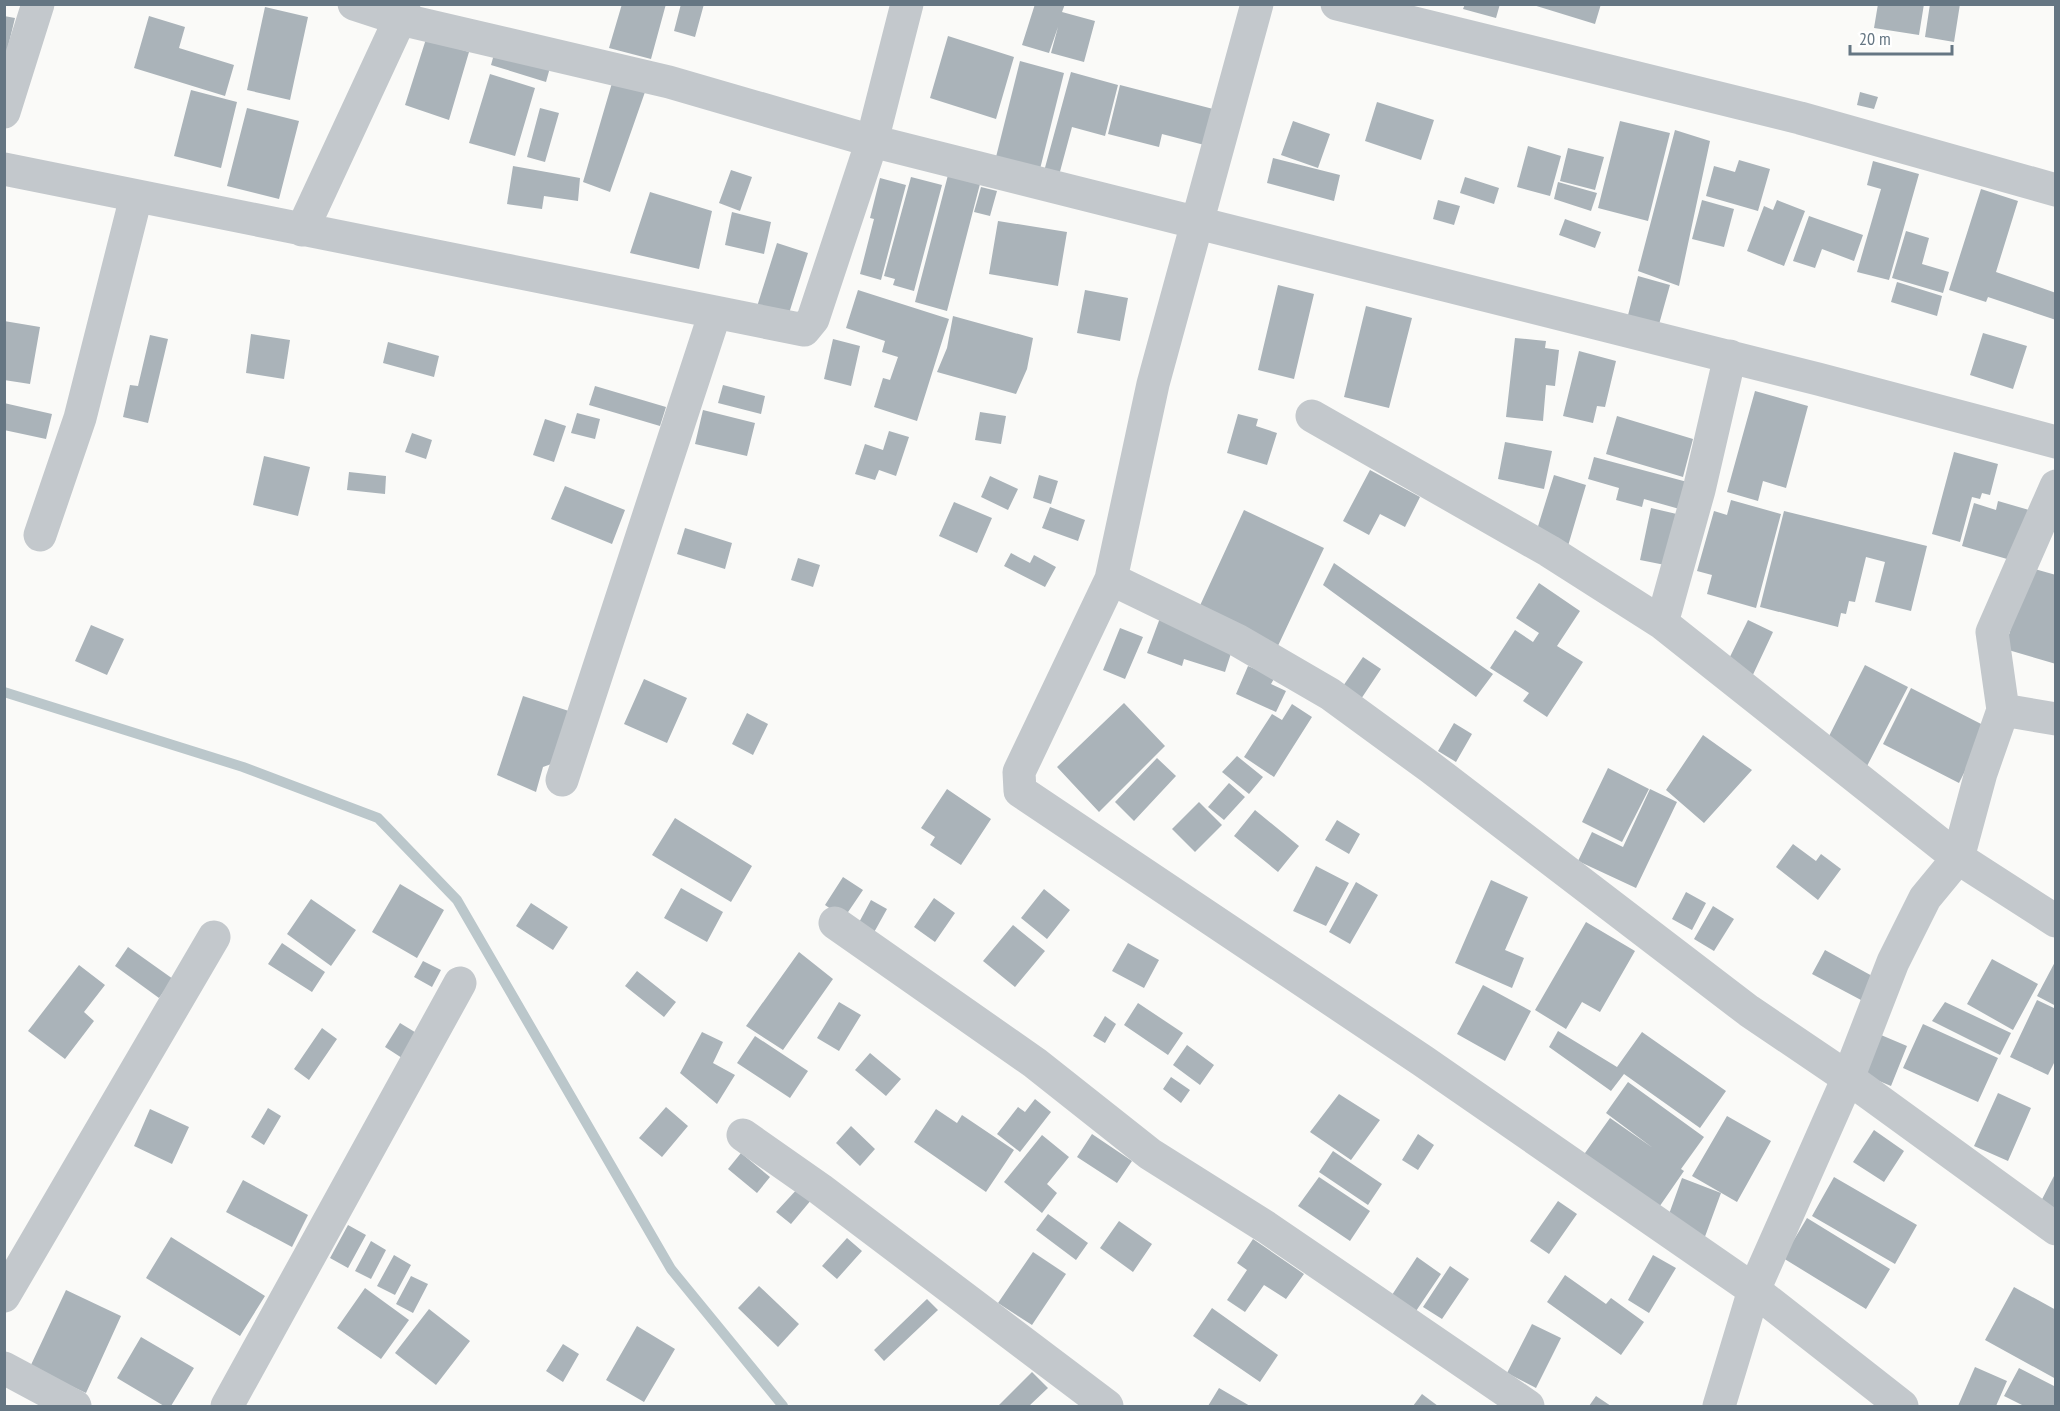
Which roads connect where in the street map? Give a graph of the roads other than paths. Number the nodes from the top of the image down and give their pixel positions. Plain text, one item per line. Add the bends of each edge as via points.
1 (38, 4) edge
2 (354, 4) edge
3 (907, 4) edge
4 (1257, 4) edge
5 (1337, 4) edge
6 (402, 12) edge
7 (4, 112) edge
8 (872, 141) junction
9 (4, 169) edge
10 (2055, 190) edge
11 (136, 197) junction
12 (1198, 222) junction
13 (302, 230) junction
14 (715, 314) junction
15 (1730, 356) junction
16 (1312, 416) dead end
17 (2055, 442) edge
18 (2055, 486) edge
19 (40, 535) dead end
20 (1111, 579) junction
21 (1662, 623) junction
22 (2003, 710) junction
23 (2055, 719) edge
24 (562, 780) dead end
25 (1958, 858) junction
26 (2055, 921) edge
27 (834, 923) dead end
28 (214, 938) dead end
29 (460, 983) dead end
30 (1848, 1078) junction
31 (743, 1135) dead end
32 (2055, 1229) edge
33 (1754, 1290) junction
34 (4, 1296) edge
35 (4, 1368) edge
36 (75, 1407) edge
37 (227, 1407) edge
38 (1107, 1407) edge
39 (1528, 1407) edge
40 (1719, 1407) edge
41 (1902, 1407) edge

1 - 7 street
2 - 6 street
3 - 8 street
4 - 12 street
5 - 10 street via 1800,118
6 - 8 street via 669,82
6 - 13 street
8 - 12 street
8 - 14 street via 813,319 804,330
9 - 11 street
11 - 13 street
11 - 19 street via 80,418
12 - 15 street
12 - 20 street via 1153,384
13 - 14 street
14 - 24 street
15 - 17 street
15 - 21 street via 1699,490
16 - 21 street via 1549,551
18 - 22 street via 1992,632
20 - 30 street via 1237,640 1330,694 1749,1011
20 - 33 street via 1019,772 1020,791 1423,1061
21 - 25 street
22 - 23 street
22 - 25 street
25 - 26 street
25 - 30 street via 1925,898 1893,962
27 - 39 street via 1035,1063 1150,1154 1266,1227
28 - 34 street
29 - 37 street
30 - 32 street
30 - 33 street
31 - 38 street
33 - 40 street
33 - 41 street
35 - 36 street

